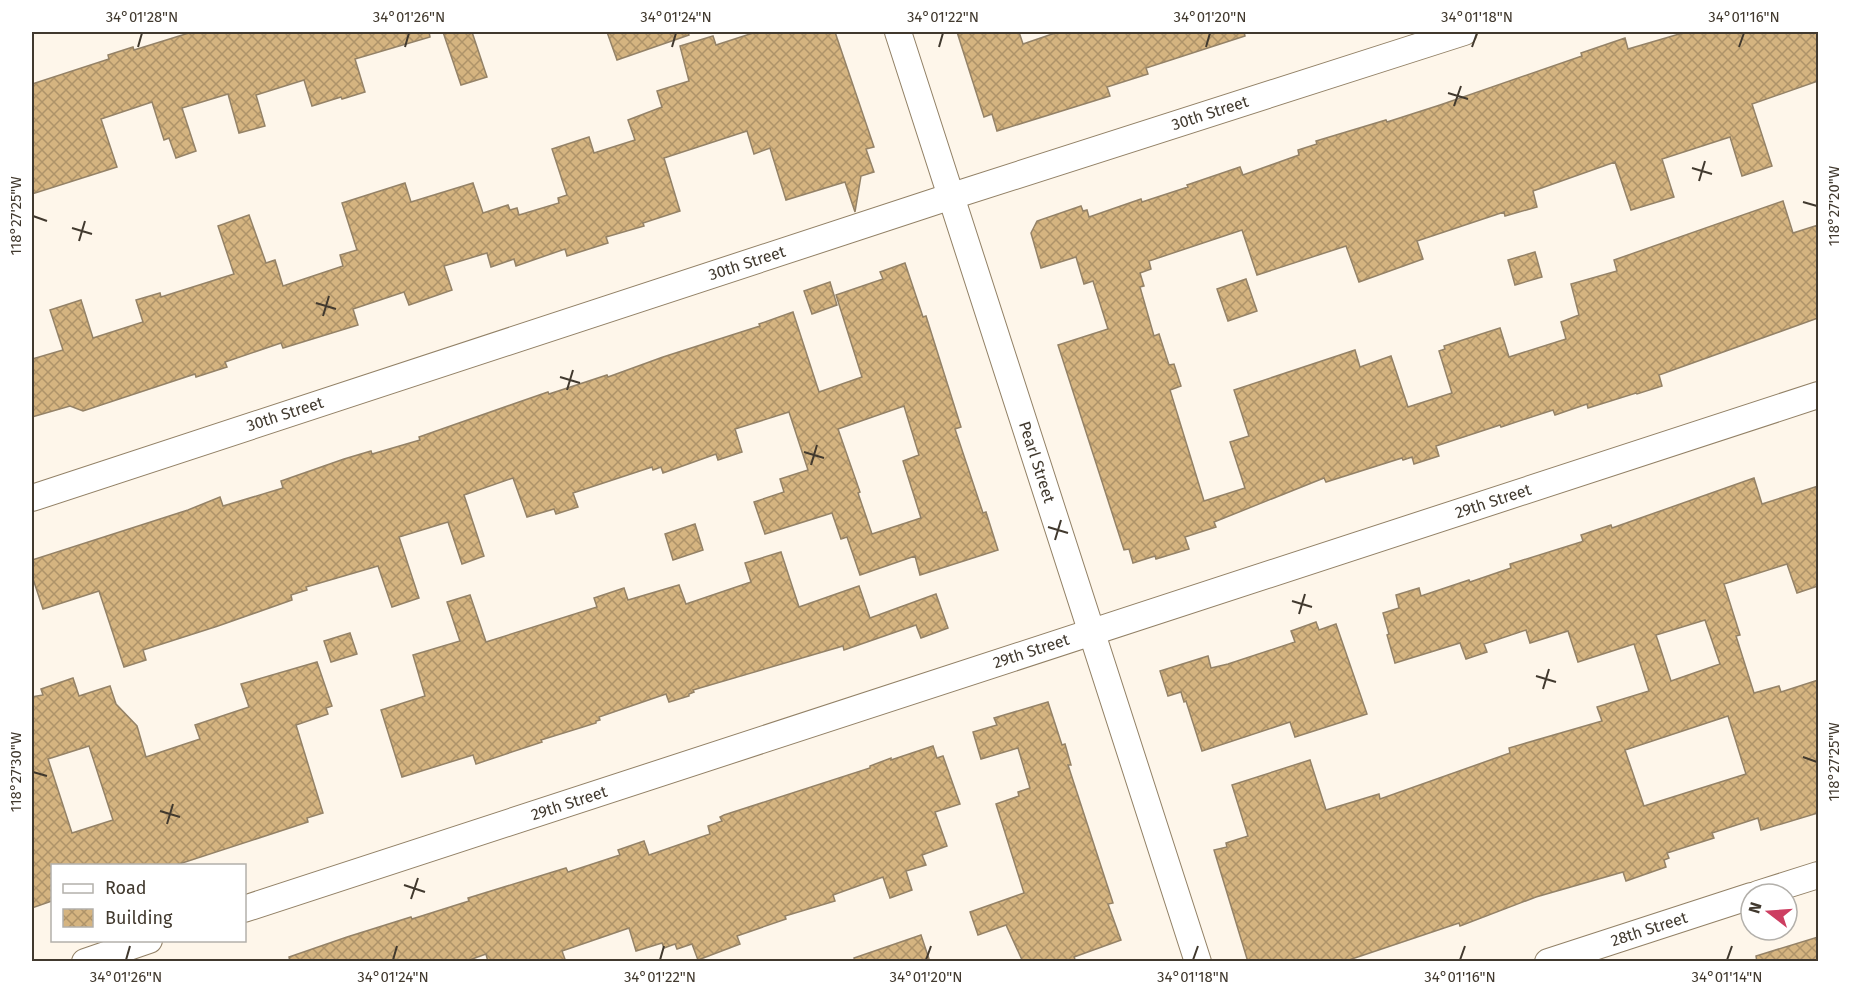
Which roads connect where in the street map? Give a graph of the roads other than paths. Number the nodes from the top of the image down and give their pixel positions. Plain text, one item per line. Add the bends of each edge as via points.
1 (898, 32) edge
2 (1464, 32) edge
3 (952, 196) junction
4 (1818, 395) edge
5 (32, 498) edge
6 (1092, 631) junction
7 (1818, 875) edge
8 (1796, 882) edge
9 (1739, 900) edge
10 (246, 908) edge
11 (143, 942) edge
12 (85, 962) edge
13 (1198, 962) edge
14 (1548, 962) edge

1 - 3 street, Pearl Street
2 - 3 street, 30th Street
3 - 5 street, 30th Street
3 - 6 street, Pearl Street
4 - 6 street, 29th Street
6 - 10 street, 29th Street
6 - 13 street, Pearl Street
7 - 8 street
9 - 14 street, 28th Street
11 - 12 street

